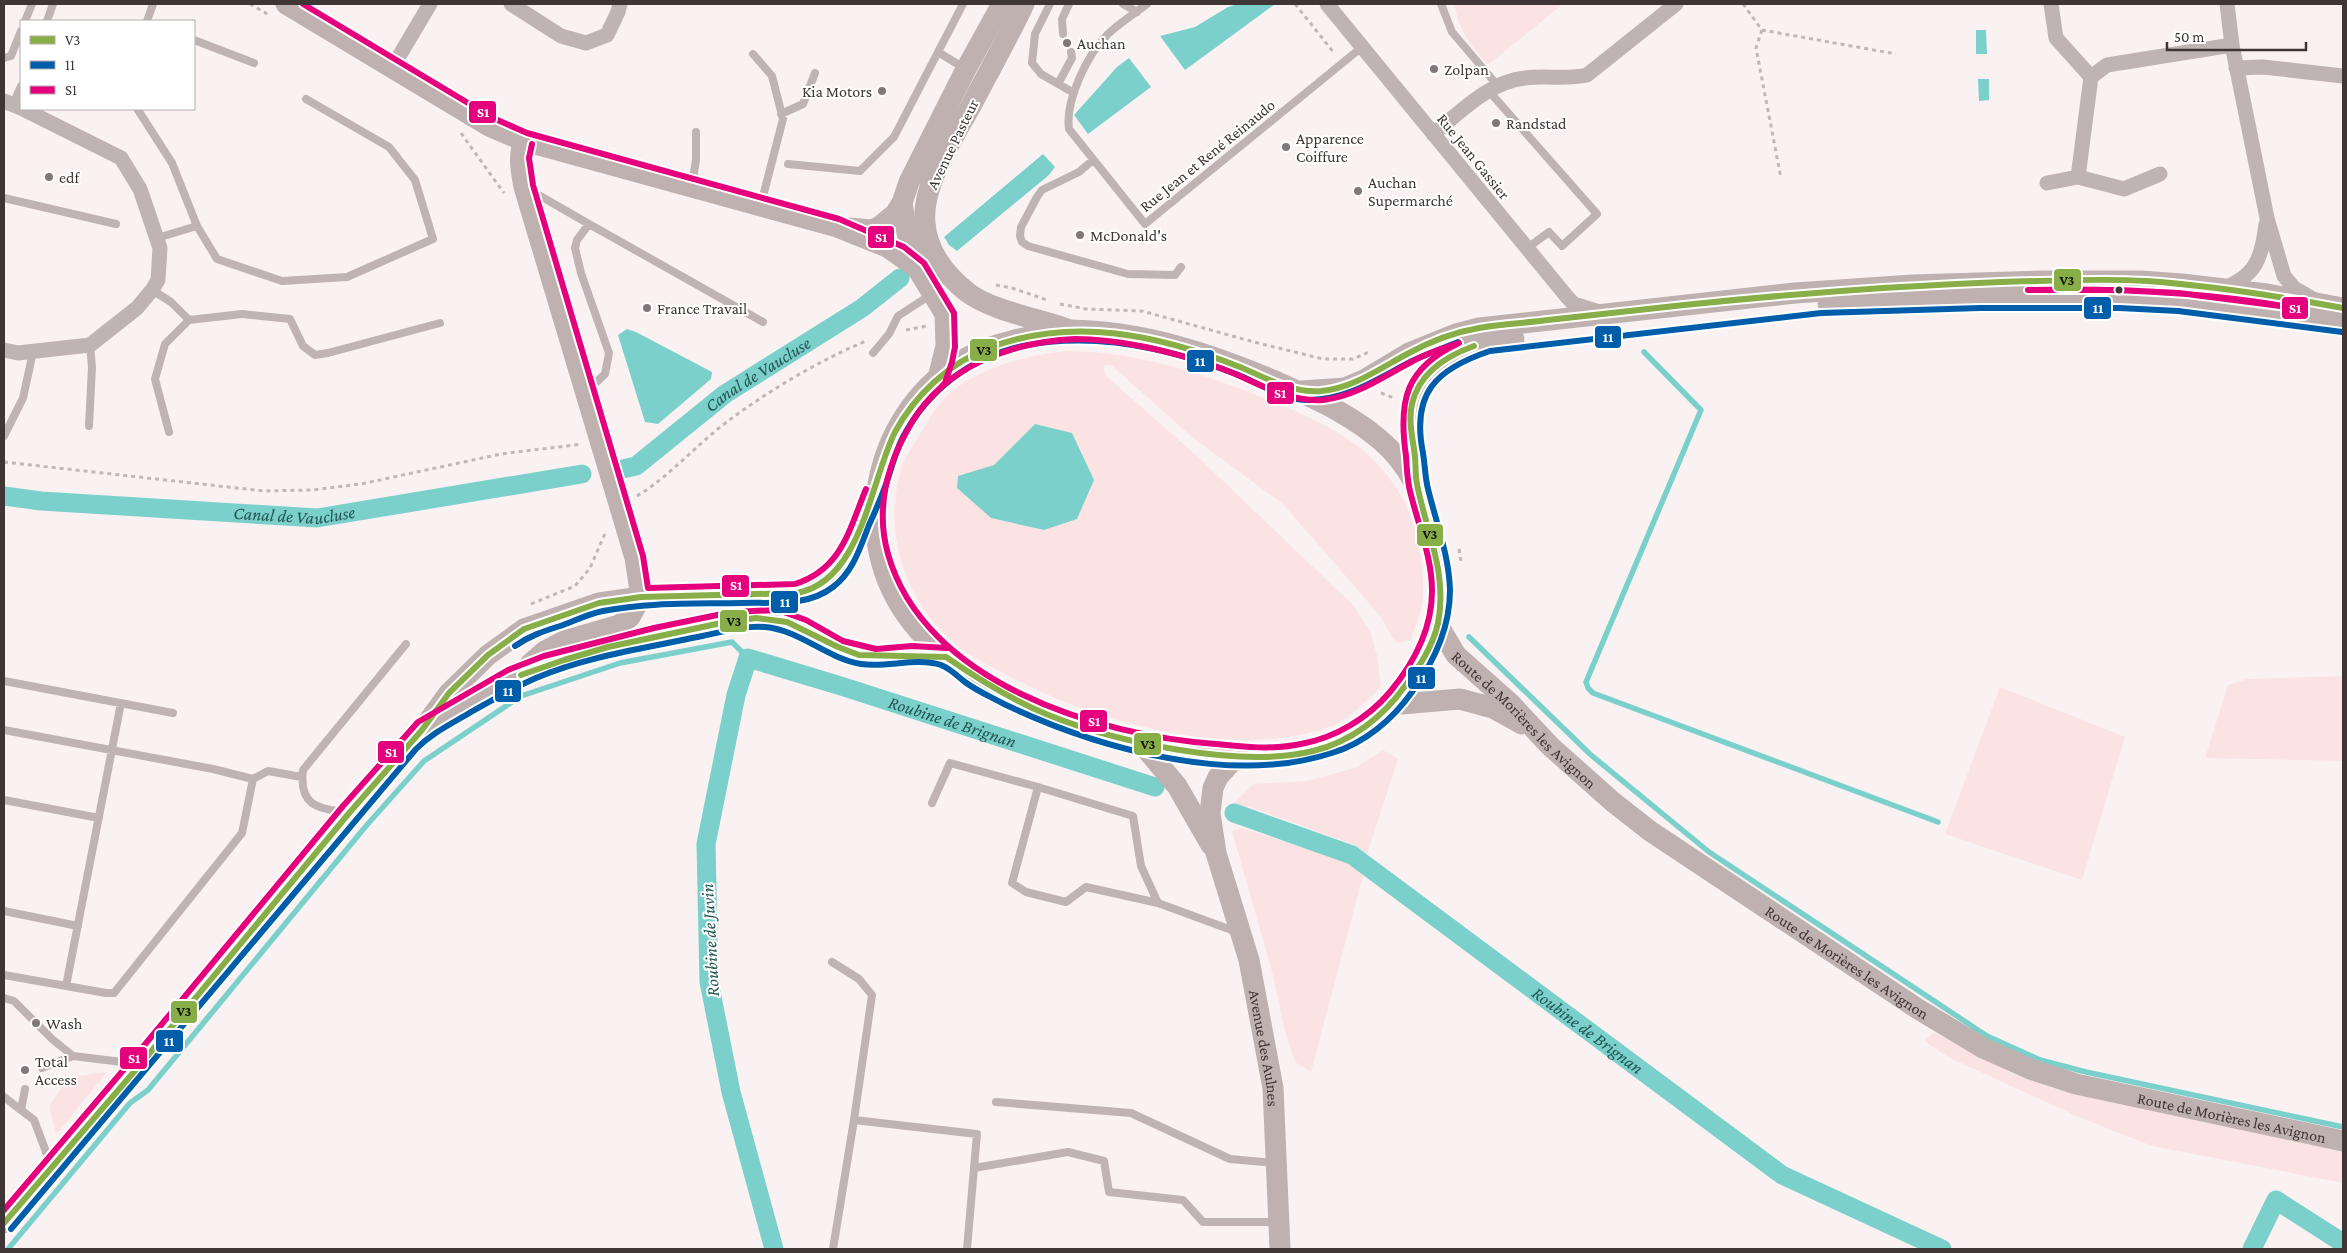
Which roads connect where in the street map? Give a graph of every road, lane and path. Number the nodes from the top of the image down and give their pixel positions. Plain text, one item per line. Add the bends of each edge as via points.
1 (32, 4) edge
2 (53, 4) edge
3 (153, 4) edge
4 (286, 4) edge
5 (430, 4) edge
6 (511, 4) edge
7 (620, 4) edge
8 (963, 4) edge
9 (1002, 4) edge
10 (1024, 4) edge
11 (1050, 4) edge
12 (1069, 4) edge
13 (1123, 4) edge
14 (1147, 4) edge
15 (1295, 4) edge
16 (1327, 4) edge
17 (1441, 4) edge
18 (1676, 4) edge
19 (1743, 4) edge
20 (2051, 4) edge
21 (2226, 4) edge
22 (1137, 12) junction
23 (25, 20) edge
24 (46, 20) edge
25 (147, 20) edge
26 (1762, 30) junction
27 (20, 34) edge
28 (1063, 34) dead end
29 (195, 40) edge
30 (2232, 45) junction
31 (1362, 47) junction
32 (938, 52) junction
33 (1071, 52) dead end
34 (754, 54) dead end
35 (1896, 54) dead end
36 (4, 58) edge
37 (1342, 62) junction
38 (254, 63) dead end
39 (392, 68) junction
40 (2236, 68) junction
41 (966, 69) junction
42 (814, 73) dead end
43 (2343, 76) edge
44 (2091, 77) junction
45 (1058, 84) junction
46 (1493, 88) junction
47 (20, 89) edge
48 (1074, 92) junction
49 (306, 99) dead end
50 (15, 105) edge
51 (25, 110) edge
52 (138, 110) edge
53 (781, 114) junction
54 (456, 128) dead end
55 (696, 132) dead end
56 (1433, 134) junction
57 (524, 141) junction
58 (1093, 160) junction
59 (788, 164) dead end
60 (2160, 174) dead end
61 (2078, 177) junction
62 (1781, 178) dead end
63 (2047, 183) dead end
64 (691, 189) junction
65 (514, 191) junction
66 (4, 198) edge
67 (902, 203) junction
68 (760, 207) junction
69 (2267, 218) junction
70 (116, 224) dead end
71 (589, 224) junction
72 (197, 226) junction
73 (837, 227) junction
74 (157, 238) junction
75 (1526, 248) junction
76 (1181, 267) dead end
77 (918, 268) junction
78 (2222, 289) junction
79 (152, 290) junction
80 (934, 293) junction
81 (2333, 306) edge
82 (1606, 314) junction
83 (189, 320) junction
84 (440, 322) dead end
85 (763, 322) dead end
86 (2343, 323) edge
87 (1070, 330) junction
88 (90, 345) junction
89 (4, 350) edge
90 (33, 352) junction
91 (873, 353) dead end
92 (938, 378) junction
93 (587, 392) junction
94 (1299, 392) junction
95 (89, 426) dead end
96 (170, 432) dead end
97 (4, 436) edge
98 (593, 445) junction
99 (4, 462) edge
100 (877, 485) junction
101 (1418, 487) junction
102 (607, 525) dead end
103 (1458, 548) dead end
104 (1460, 566) dead end
105 (642, 598) junction
106 (523, 607) dead end
107 (1438, 625) junction
108 (406, 644) dead end
109 (946, 656) junction
110 (512, 678) junction
111 (4, 681) edge
112 (121, 703) junction
113 (1390, 705) junction
114 (174, 713) dead end
115 (4, 730) edge
116 (422, 730) junction
117 (1535, 731) junction
118 (1141, 743) junction
119 (112, 750) junction
120 (1238, 755) junction
121 (302, 777) junction
122 (253, 779) junction
123 (1038, 787) junction
124 (4, 800) edge
125 (932, 803) dead end
126 (350, 812) junction
127 (99, 818) junction
128 (1216, 853) junction
129 (1158, 903) junction
130 (4, 911) edge
131 (78, 926) junction
132 (1241, 934) junction
133 (832, 962) dead end
134 (4, 975) edge
135 (66, 986) junction
136 (4, 998) edge
137 (73, 1056) junction
138 (139, 1066) junction
139 (42, 1068) dead end
140 (25, 1089) dead end
141 (4, 1098) edge
142 (996, 1102) dead end
143 (21, 1110) junction
144 (854, 1120) junction
145 (2343, 1141) edge
146 (1276, 1164) junction
147 (51, 1167) junction
148 (974, 1168) junction
149 (1279, 1222) junction
150 (4, 1224) edge
151 (833, 1249) edge
152 (968, 1249) edge
153 (1280, 1249) edge

1 - 23 lane
2 - 24 lane
3 - 25 lane
4 - 39 main road
5 - 39 street
6 - 7 street via 561,36 586,43 607,35
8 - 32 lane
9 - 41 main road, Avenue Pasteur
10 - 87 main road, Avenue Pasteur via 928,191 925,224 931,249 948,273 968,292 1006,310
11 - 45 lane via 1035,34 1032,63 1041,74
12 - 28 lane via 1062,19
13 - 22 lane
14 - 22 lane, Rue Jean et René Reinaudo
15 - 37 path
16 - 31 street, Rue Jean Gassier
17 - 46 lane via 1452,32
18 - 46 street via 1587,75 1526,78
19 - 26 path
20 - 44 street via 2056,38
21 - 30 street
22 - 48 lane, Rue Jean et René Reinaudo via 1108,34 1097,47
26 - 35 path
26 - 62 path via 1756,48
27 - 36 lane via 11,56
29 - 38 lane
30 - 40 street
30 - 44 street via 2107,65
31 - 37 lane, Rue Jean et René Reinaudo
31 - 56 street, Rue Jean Gassier
32 - 41 lane
32 - 59 lane via 894,138 860,171
33 - 45 lane via 1072,58
34 - 53 lane via 772,76
37 - 58 lane, Rue Jean et René Reinaudo via 1145,224
39 - 57 main road via 489,126
40 - 43 street via 2263,67
40 - 69 street
41 - 67 main road, Avenue Pasteur via 909,182
42 - 53 lane via 802,104
44 - 61 street
45 - 48 lane
46 - 56 street
46 - 75 lane via 1597,214 1562,246 1549,232
47 - 50 lane
48 - 58 lane, Rue Jean et René Reinaudo via 1069,107 1069,130
49 - 72 lane via 389,147 416,180 433,239 347,277 282,281 218,259
51 - 74 street via 121,158 140,189
52 - 72 lane via 172,163
53 - 68 lane via 783,119
54 - 65 path
55 - 64 lane
56 - 75 street, Rue Jean Gassier
57 - 64 main road
57 - 65 main road
58 - 76 lane via 1079,172 1042,190 1021,227 1022,242 1128,274 1175,275
60 - 61 street via 2124,189
61 - 63 street
64 - 68 main road
65 - 71 lane
65 - 93 main road
66 - 70 lane
67 - 73 main road, Avenue Pasteur via 895,214 871,230
67 - 77 main road, Avenue Pasteur
68 - 73 main road
69 - 78 street via 2264,243 2256,266
69 - 81 street via 2284,276 2294,288
71 - 85 lane
71 - 93 lane via 575,248 608,353 608,365 605,374
72 - 74 lane
73 - 77 main road via 887,247
74 - 79 street via 160,248 158,280
75 - 82 street, Rue Jean Gassier via 1574,304
77 - 80 main road
78 - 81 main road
78 - 82 main road via 2141,281 1912,285 1795,293
79 - 83 lane via 171,302
79 - 88 street via 137,308
80 - 91 lane via 898,316 889,334
80 - 92 main road via 945,314 946,324 946,346
82 - 94 main road via 1479,328 1409,354 1345,388
83 - 84 lane via 242,314 290,319 304,346 315,355
83 - 96 lane via 165,344 155,379
86 - 101 main road via 2179,302 1980,299 1820,304 1488,342 1446,358 1418,388 1412,404 1410,435
87 - 92 main road via 986,348
87 - 94 main road via 1090,330 1173,344 1244,368
88 - 90 street
88 - 95 lane
89 - 90 street
90 - 97 lane via 23,398
92 - 100 main road via 920,396 896,432
93 - 98 main road
94 - 101 main road via 1342,412 1379,440 1404,466
98 - 99 path via 501,454 361,484 312,490 264,491
98 - 105 main road via 612,483 635,558
100 - 105 main road via 840,569 814,589 797,593
100 - 109 main road via 875,536 892,591 926,639
101 - 107 main road via 1437,548 1441,594
102 - 106 path via 600,549 575,586
103 - 104 path via 1462,557
105 - 110 main road via 630,617 619,625 564,641 545,651
105 - 116 main road via 599,603 524,629 461,680
107 - 113 main road via 1424,659
107 - 117 main road, Route de Morières les Avignon via 1456,655 1510,702
108 - 121 lane via 303,770
109 - 110 main road via 876,658 859,655 802,628 776,619 759,618 685,630 590,652
109 - 118 main road via 972,677 1038,711
110 - 116 main road
111 - 112 lane
112 - 114 lane
112 - 119 lane
113 - 117 main road via 1460,699 1493,708
113 - 120 main road via 1358,733 1313,751 1266,757
115 - 119 lane
116 - 126 main road
117 - 145 main road, Route de Morières les Avignon via 1612,802 1650,831 1918,1009 1983,1048 2030,1069 2076,1084
118 - 120 main road via 1185,751
118 - 128 main road, Avenue des Aulnes via 1177,786
119 - 122 lane
119 - 127 lane
120 - 128 main road, Avenue des Aulnes via 1213,788 1210,813
121 - 122 lane via 268,771
121 - 126 lane via 301,786 308,801 324,810
122 - 135 lane via 242,833 114,993
123 - 125 lane via 950,764
123 - 129 lane via 1133,816 1141,866
123 - 129 lane via 1012,883 1026,892 1066,902 1086,887
124 - 127 lane
126 - 138 main road
127 - 131 lane
128 - 132 main road, Avenue des Aulnes
129 - 132 lane
130 - 131 lane
131 - 135 lane
132 - 146 main road, Avenue des Aulnes via 1249,960 1273,1088
133 - 144 lane via 858,979 872,996
134 - 135 lane
136 - 137 lane via 14,1001
137 - 138 lane
137 - 139 lane
138 - 147 main road
140 - 143 lane
141 - 143 lane
142 - 146 lane via 1131,1114 1230,1159
143 - 147 lane via 34,1120
144 - 148 lane via 977,1134
144 - 151 lane
146 - 149 main road, Avenue des Aulnes
147 - 150 main road
148 - 149 lane via 1068,1152 1104,1161 1108,1192 1183,1200 1203,1222
148 - 152 lane
149 - 153 main road, Avenue des Aulnes

